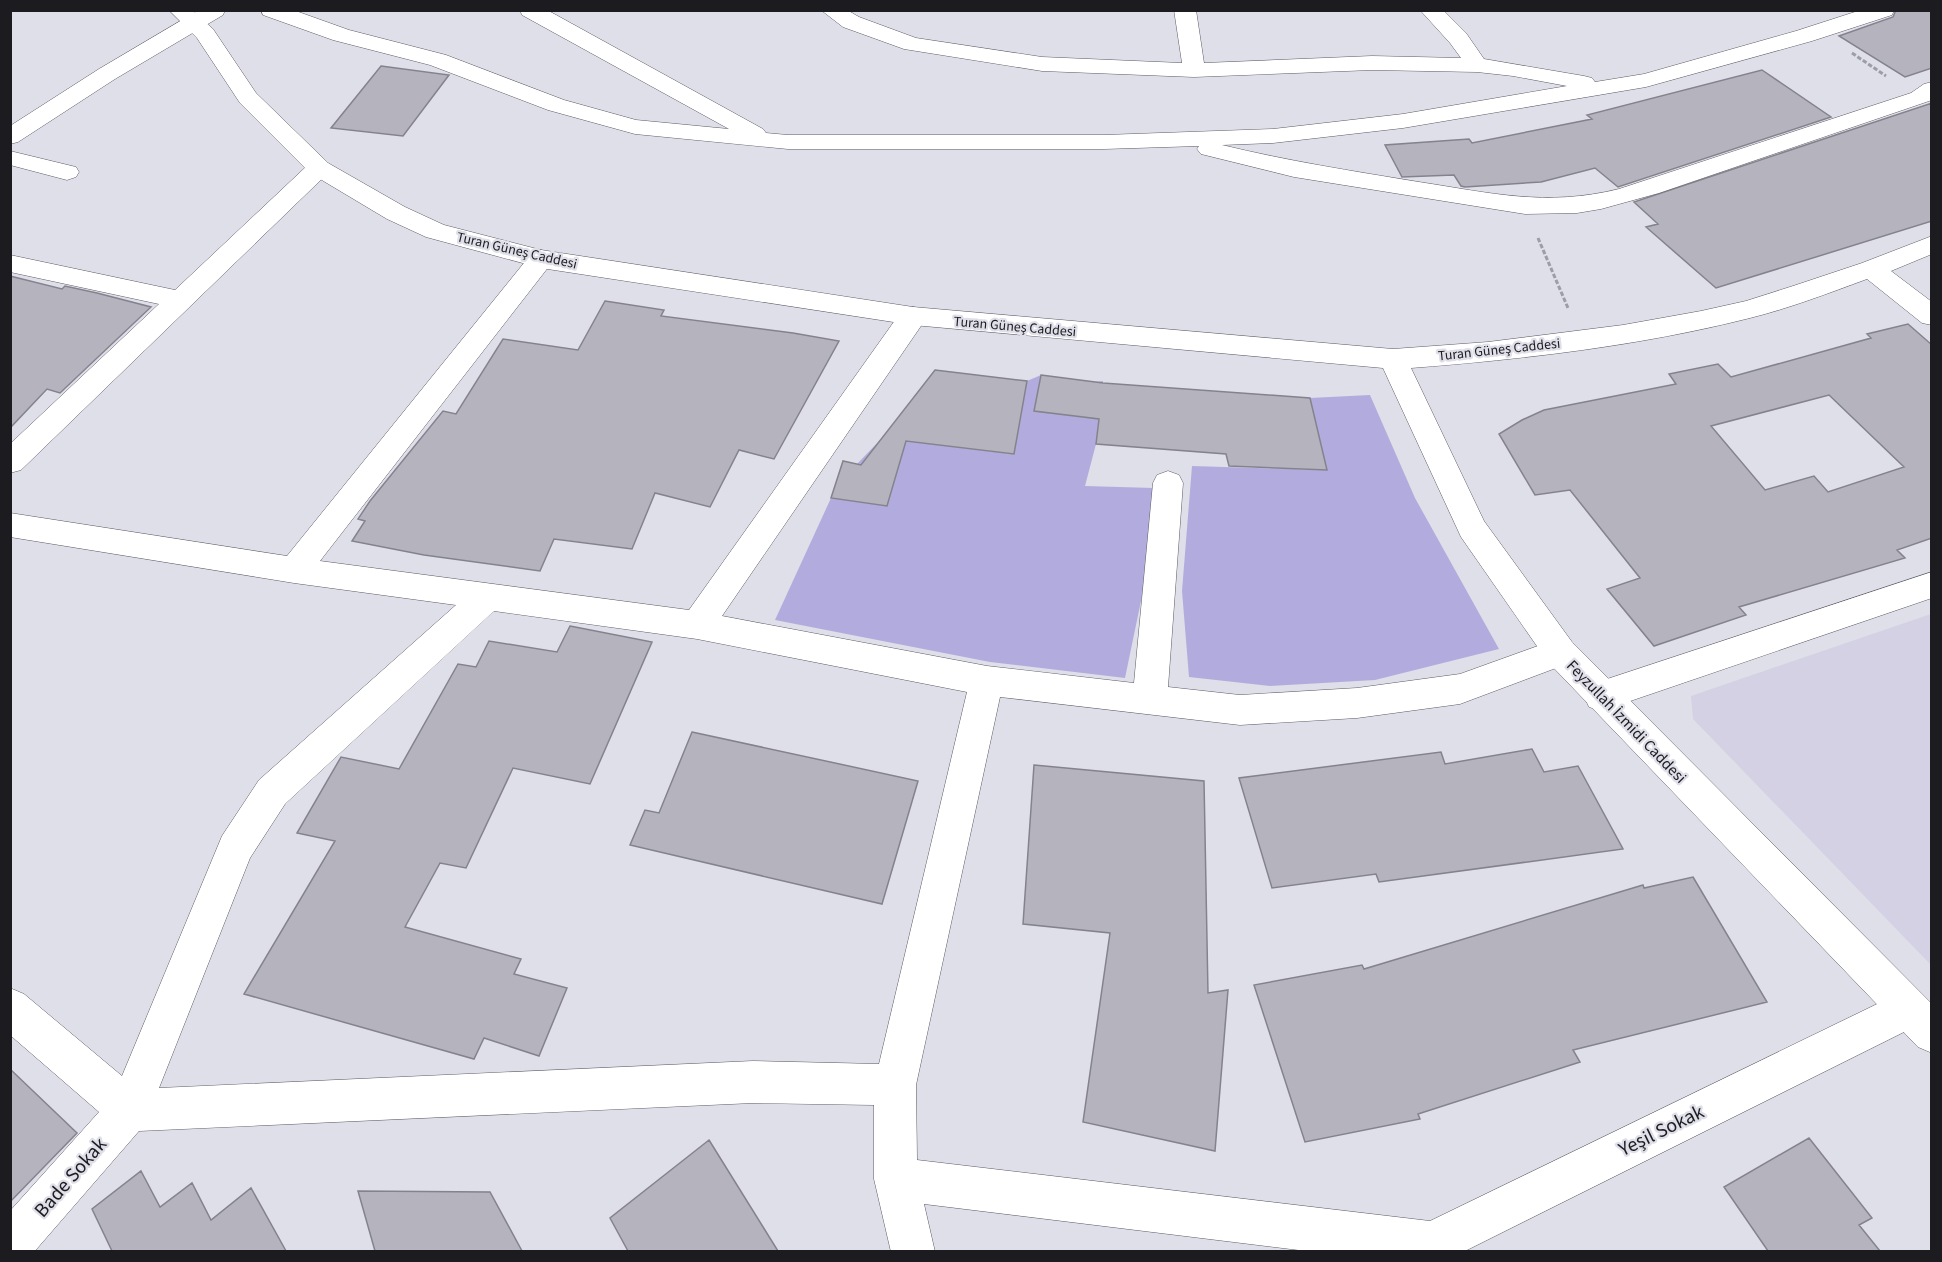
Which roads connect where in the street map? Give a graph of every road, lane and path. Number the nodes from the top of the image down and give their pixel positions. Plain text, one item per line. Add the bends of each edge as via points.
1 (271, 10) edge
2 (530, 10) edge
3 (831, 10) edge
4 (1185, 10) edge
5 (1430, 10) edge
6 (1806, 10) edge
7 (1884, 10) edge
8 (196, 14) edge
9 (337, 14) dead end
10 (311, 24) junction
11 (1811, 33) junction
12 (1477, 65) junction
13 (1194, 70) junction
14 (1606, 87) junction
15 (1925, 93) edge
16 (10, 137) edge
17 (1183, 139) junction
18 (766, 140) junction
19 (10, 158) edge
20 (319, 168) junction
21 (67, 172) dead end
22 (1525, 206) junction
23 (1932, 244) edge
24 (540, 259) junction
25 (10, 263) edge
26 (1871, 269) junction
27 (181, 300) junction
28 (913, 316) junction
29 (1932, 316) edge
30 (1581, 340) junction
31 (1394, 359) junction
32 (10, 462) edge
33 (1168, 483) dead end
34 (10, 525) edge
35 (294, 570) junction
36 (1932, 585) edge
37 (488, 596) junction
38 (697, 625) junction
39 (1560, 652) junction
40 (987, 681) junction
41 (1601, 696) junction
42 (1150, 700) junction
43 (10, 1008) edge
44 (1920, 1021) edge
45 (895, 1085) junction
46 (129, 1110) junction
47 (896, 1179) junction
48 (10, 1245) edge
49 (1422, 1247) edge
50 (913, 1251) edge

1 - 10 street
2 - 18 street
3 - 13 street via 851,22 912,44 1042,64
4 - 13 street
5 - 12 street via 1458,38
6 - 11 street
7 - 11 street
8 - 16 street
8 - 20 street, Turan Güneş Caddesi via 248,98
9 - 10 street
10 - 18 street via 438,60 556,105 634,127
11 - 14 street via 1646,80
11 - 15 path
12 - 13 street via 1372,63
12 - 14 street
14 - 17 street via 1403,121 1273,136
15 - 22 street via 1614,200 1548,209
17 - 18 street
17 - 22 street via 1294,170
19 - 21 street
20 - 24 street, Turan Güneş Caddesi via 435,231
20 - 27 street
22 - 30 path
23 - 26 street, Turan Güneş Caddesi
24 - 28 street, Turan Güneş Caddesi
24 - 35 street
25 - 27 street
26 - 29 street
26 - 30 street, Turan Güneş Caddesi via 1750,309
27 - 32 street
28 - 31 street, Turan Güneş Caddesi
28 - 38 street
30 - 31 street, Turan Güneş Caddesi
31 - 39 street, Feyzullah İzmidi Caddesi via 1472,528
33 - 42 street
34 - 35 street
35 - 37 street
36 - 41 street
37 - 38 street
37 - 46 street, Bade Sokak via 272,792 235,848
38 - 40 street
39 - 41 street, Feyzullah İzmidi Caddesi
39 - 42 street via 1460,689 1357,703 1240,710
40 - 42 street
40 - 45 street
41 - 44 street, Feyzullah İzmidi Caddesi
43 - 46 street
44 - 49 street, Yeşil Sokak
45 - 46 street via 753,1082
45 - 47 street
46 - 48 street, Bade Sokak
47 - 49 street
47 - 50 street

